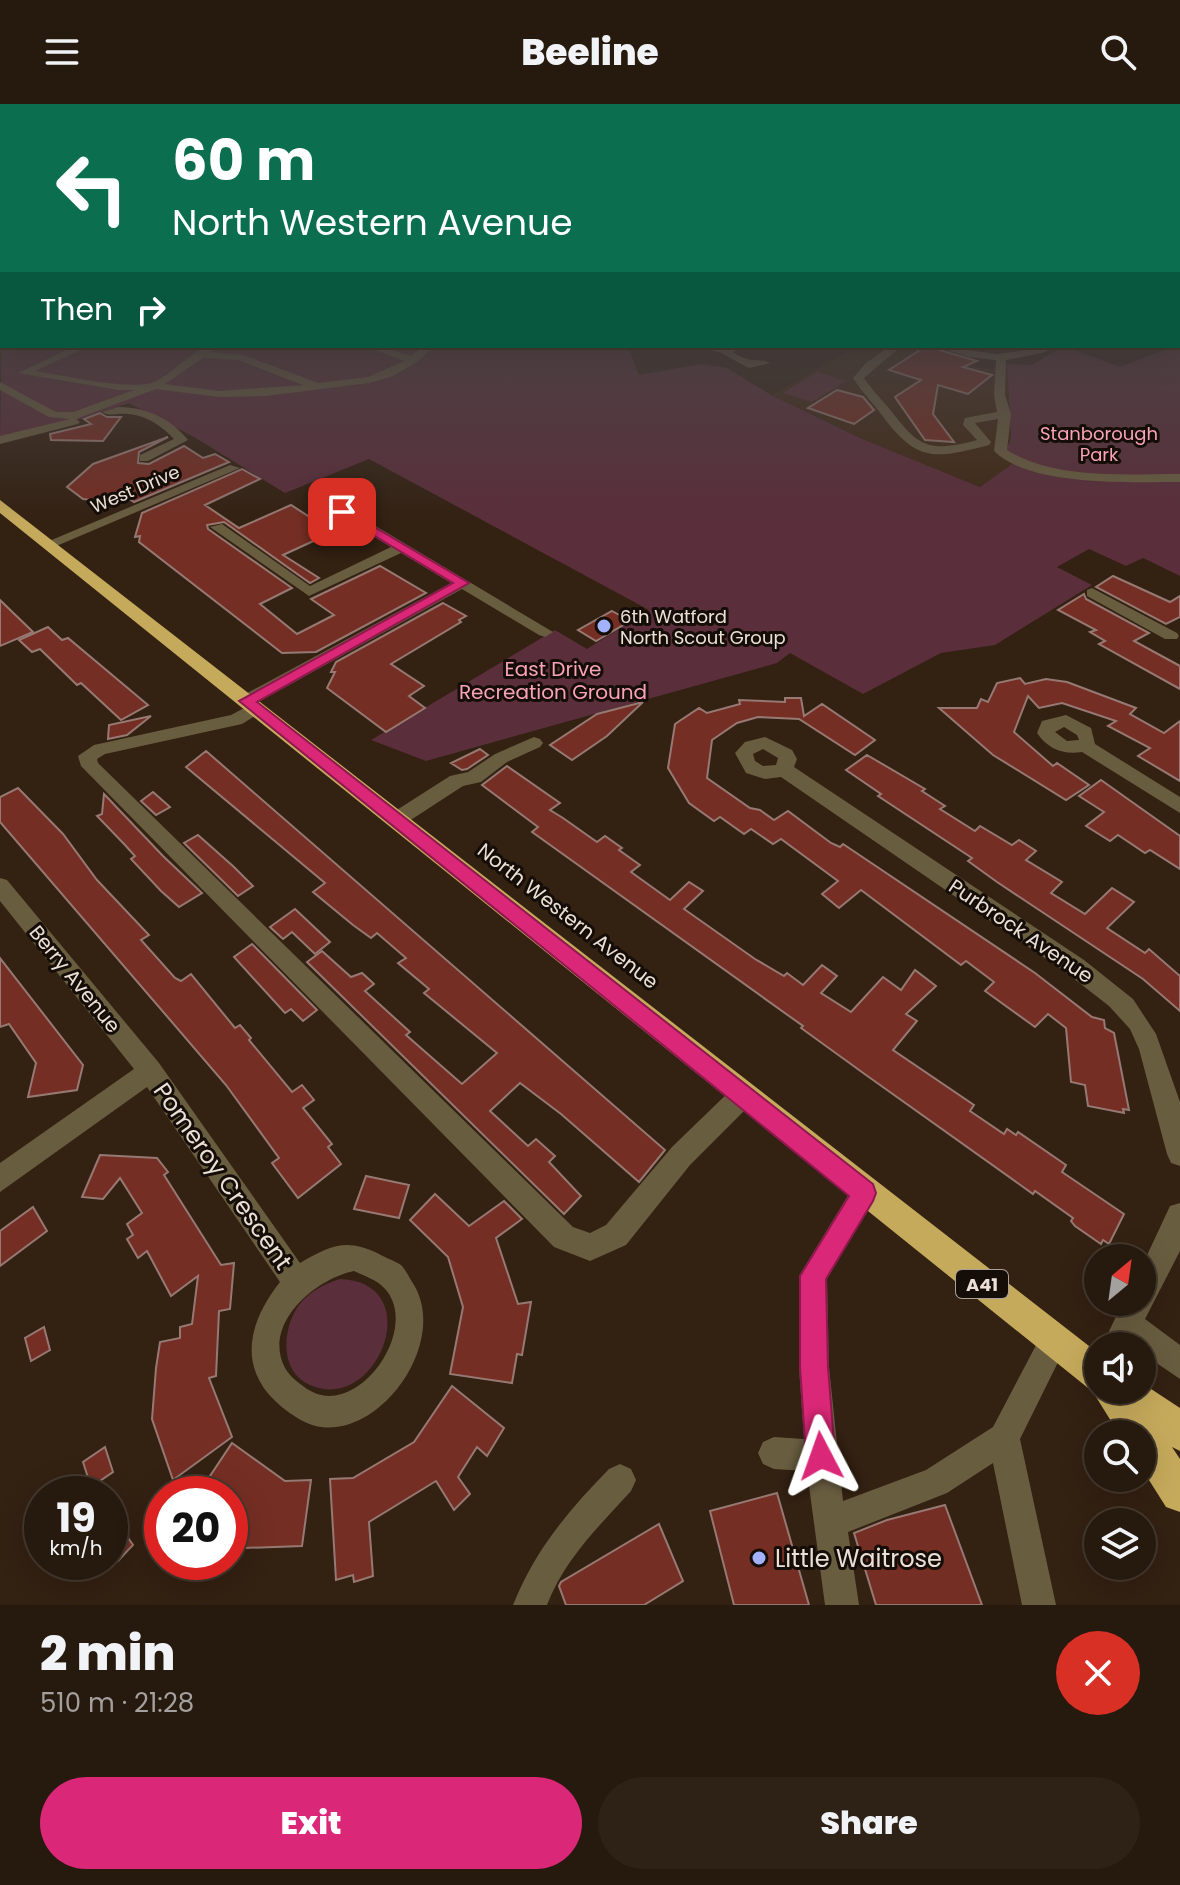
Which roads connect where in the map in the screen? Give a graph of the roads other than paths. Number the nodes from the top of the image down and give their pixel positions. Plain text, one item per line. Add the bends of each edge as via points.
1 (0, 383) edge
2 (92, 383) edge
3 (159, 383) edge
4 (313, 383) edge
5 (352, 383) edge
6 (862, 383) edge
7 (1000, 383) edge
8 (155, 386) junction
9 (119, 387) junction
10 (317, 391) junction
11 (121, 401) junction
12 (1005, 414) junction
13 (0, 440) edge
14 (985, 442) junction
15 (1002, 445) junction
16 (144, 458) dead end
17 (234, 468) dead end
18 (1180, 478) edge
19 (0, 505) edge
20 (342, 512) dead end
21 (217, 527) dead end
22 (49, 544) junction
23 (403, 547) junction
24 (462, 583) junction
25 (1092, 593) dead end
26 (545, 632) dead end
27 (1177, 641) edge
28 (252, 705) junction
29 (534, 743) dead end
30 (1084, 745) dead end
31 (783, 769) dead end
32 (1180, 806) edge
33 (396, 820) junction
34 (0, 886) edge
35 (150, 1071) junction
36 (743, 1095) junction
37 (1180, 1154) edge
38 (0, 1179) edge
39 (864, 1193) junction
40 (1180, 1216) edge
41 (1156, 1268) edge
42 (296, 1281) junction
43 (1127, 1324) edge
44 (1054, 1340) junction
45 (1180, 1364) edge
46 (1084, 1365) edge
47 (1145, 1404) edge
48 (1180, 1432) edge
49 (1004, 1438) junction
50 (774, 1453) dead end
51 (821, 1456) junction
52 (1156, 1456) edge
53 (620, 1480) dead end
54 (1180, 1493) edge
55 (831, 1522) junction
56 (530, 1605) edge
57 (842, 1605) edge
58 (1039, 1605) edge

1 - 11 street via 38,408 63,416
2 - 9 street
3 - 8 street
4 - 10 street
5 - 10 street
6 - 14 street via 909,444 956,450
7 - 12 street
8 - 9 street
8 - 10 street via 242,395
8 - 11 street
9 - 11 street
12 - 14 street via 969,420
12 - 15 street
13 - 16 street via 128,408 182,440
14 - 15 street
15 - 18 street via 1018,461 1081,474
17 - 22 street, West Drive
19 - 22 highway, North Western Avenue / A41
20 - 23 street
21 - 23 street via 309,592
22 - 28 highway, North Western Avenue / A41
23 - 24 street
24 - 26 street
24 - 28 street
25 - 27 street
28 - 33 highway, North Western Avenue / A41
28 - 36 street via 236,720 100,749 87,756 90,766 564,1237 590,1247 616,1235 681,1156
29 - 33 street via 457,781
30 - 32 street
31 - 37 street, Purbrock Avenue via 1121,1003 1148,1042
33 - 36 highway, North Western Avenue / A41
34 - 35 street, Berry Avenue
35 - 38 street
35 - 42 street, Pomeroy Crescent
36 - 39 highway, North Western Avenue / A41
39 - 44 highway, North Western Avenue / A41
39 - 51 street via 813,1276
40 - 41 street
42 - 42 street, Pomeroy Crescent via 318,1266 355,1257 377,1263 404,1288 409,1340 398,1367 364,1402 338,1412 316,1412 293,1403 277,1384 267,1346 272,1320
43 - 45 street
44 - 46 highway, North Western Avenue / A41
44 - 49 street
47 - 48 highway
49 - 55 street via 936,1482
49 - 58 street
50 - 51 street
51 - 55 street
52 - 54 highway
53 - 56 street via 562,1541 541,1573
55 - 57 street

